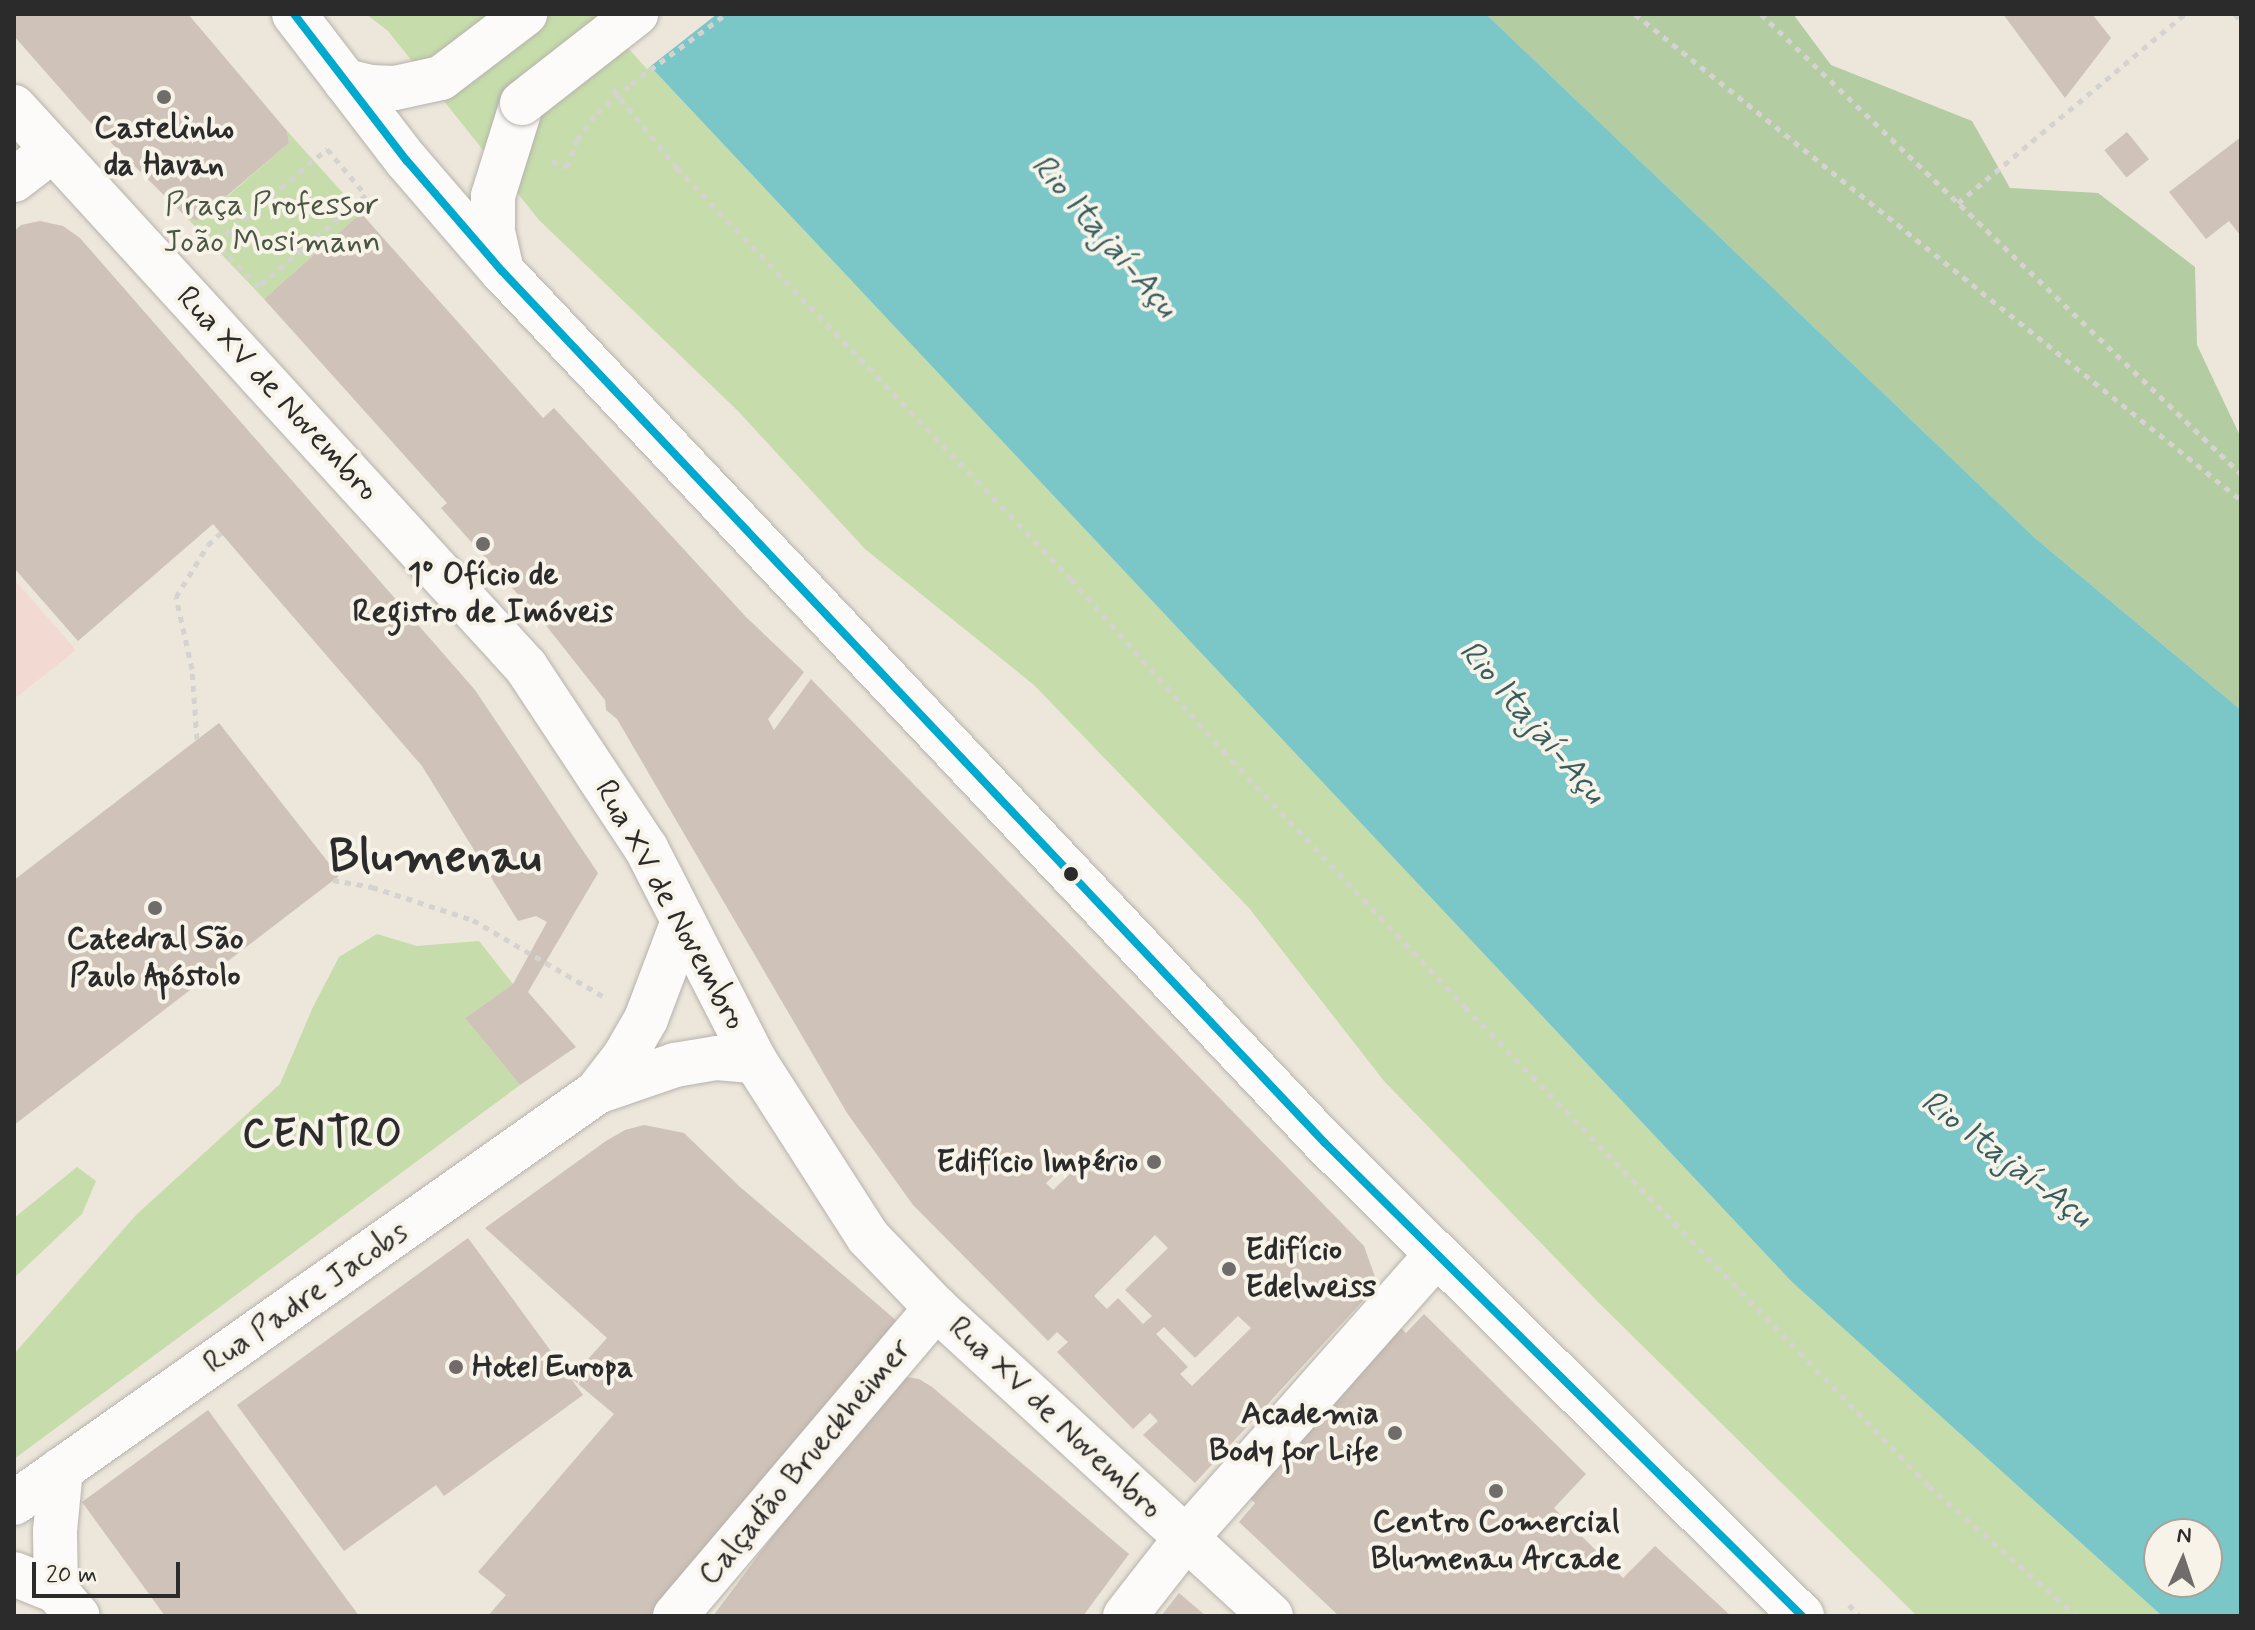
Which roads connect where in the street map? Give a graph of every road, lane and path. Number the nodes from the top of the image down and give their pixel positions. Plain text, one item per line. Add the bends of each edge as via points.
1 (294, 14) edge
2 (525, 14) edge
3 (636, 14) edge
4 (726, 14) edge
5 (1637, 14) edge
6 (1754, 14) edge
7 (1761, 14) edge
8 (2185, 14) edge
9 (2235, 14) edge
10 (2241, 21) edge
11 (1770, 22) junction
12 (345, 81) junction
13 (609, 85) dead end
14 (14, 107) edge
15 (577, 140) dead end
16 (53, 150) junction
17 (14, 180) edge
18 (1958, 203) junction
19 (215, 243) junction
20 (198, 257) dead end
21 (502, 271) junction
22 (2241, 474) edge
23 (2241, 500) edge
24 (221, 533) dead end
25 (197, 739) dead end
26 (333, 880) dead end
27 (683, 921) junction
28 (593, 991) dead end
29 (755, 1061) junction
30 (597, 1092) junction
31 (1436, 1255) junction
32 (936, 1308) junction
33 (61, 1469) junction
34 (14, 1503) edge
35 (1186, 1538) junction
36 (14, 1574) edge
37 (67, 1604) edge
38 (675, 1616) edge
39 (1125, 1616) edge
40 (1271, 1616) edge
41 (1802, 1616) edge
42 (2077, 1616) edge

1 - 12 street
2 - 12 street via 441,78 420,85 370,87
3 - 21 street, bridge via 522,103 493,196 493,232
4 - 15 path, bridge via 597,113
5 - 23 path
6 - 11 path
7 - 11 path
8 - 18 path
9 - 10 path
11 - 18 path
12 - 21 street
13 - 42 path via 677,168 1071,579 1223,751 1465,1007 1929,1486
14 - 16 street, Rua XV de Novembro
16 - 17 street
16 - 27 street, Rua XV de Novembro via 526,667 646,848
18 - 22 path
19 - 19 path via 259,286 366,195 327,149
19 - 20 path
21 - 31 street
24 - 25 path via 176,597 192,669
26 - 28 path via 473,920
27 - 29 street, Rua XV de Novembro
27 - 30 street, Rua Padre Jacobs via 646,1019
29 - 30 street, Rua Padre Jacobs via 717,1058 675,1065
29 - 32 street, Rua XV de Novembro via 868,1237
30 - 33 street, Rua Padre Jacobs
31 - 35 street
31 - 41 street
32 - 35 street, Rua XV de Novembro
32 - 38 street, Calçadão Brueckheimer
33 - 34 street, Rua Padre Jacobs
33 - 37 street via 55,1531
35 - 39 street
35 - 40 street, Rua XV de Novembro
36 - 37 street

